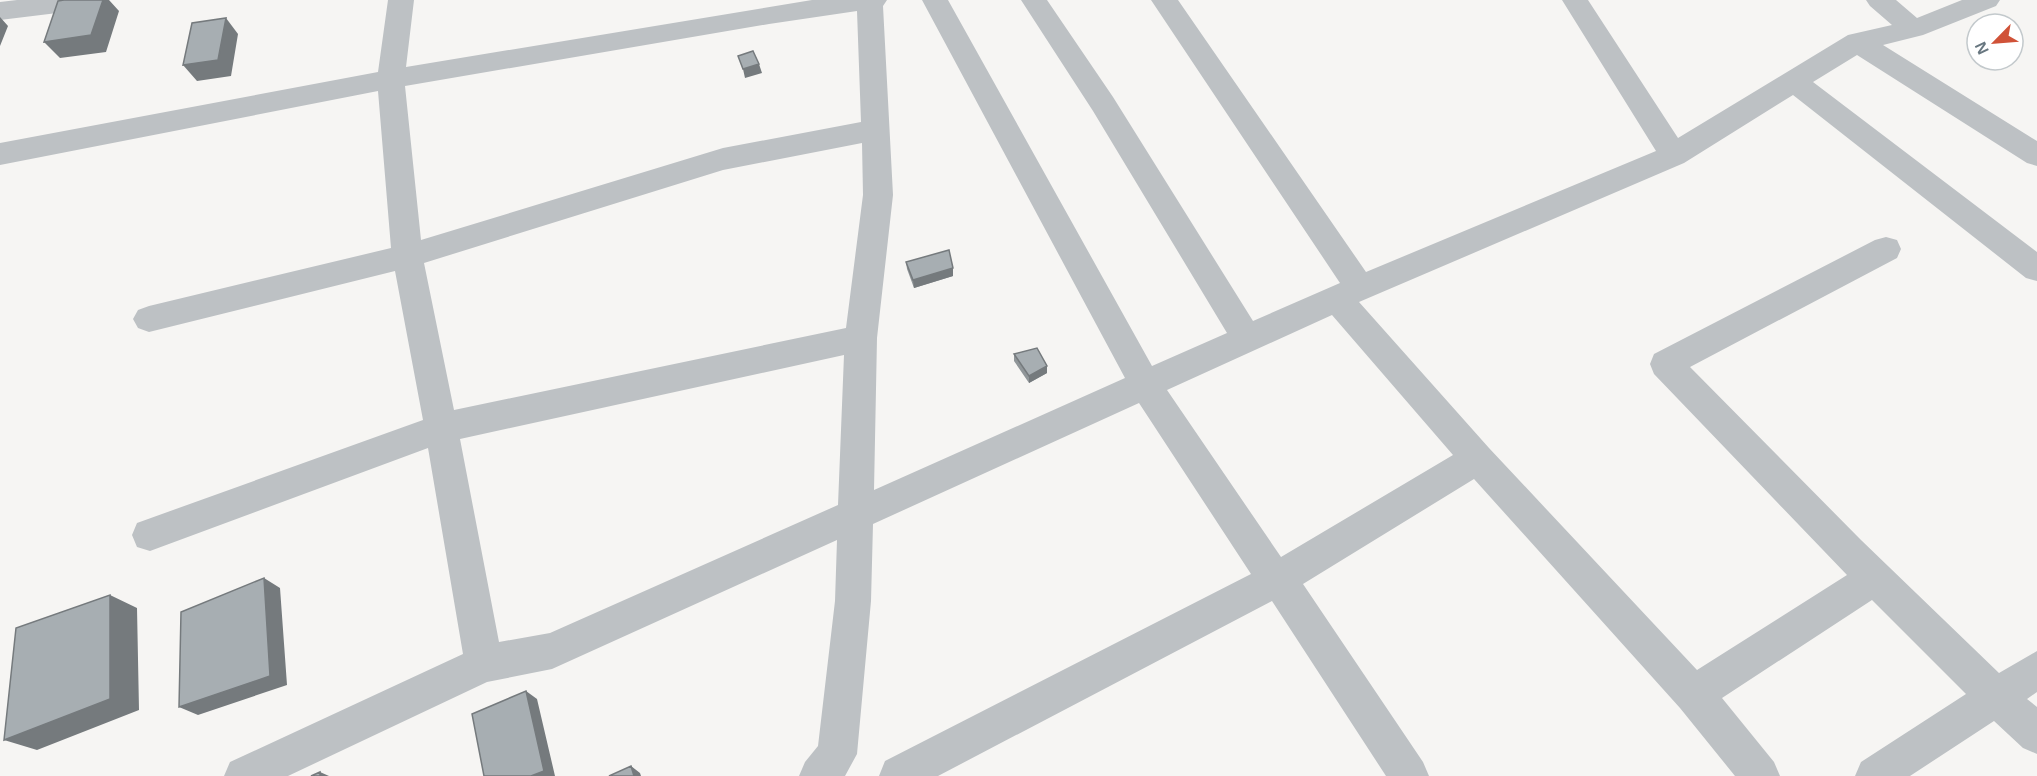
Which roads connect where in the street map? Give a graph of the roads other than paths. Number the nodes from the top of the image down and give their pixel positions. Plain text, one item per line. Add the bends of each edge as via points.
1 (90, 0) edge
2 (401, 0) edge
3 (872, 0) edge
4 (935, 0) edge
5 (1034, 0) edge
6 (1164, 0) edge
7 (1575, 0) edge
8 (1879, 0) edge
9 (1987, 0) edge
10 (0, 11) edge
11 (1914, 29) junction
12 (1857, 42) junction
13 (391, 80) junction
14 (1795, 82) junction
15 (876, 130) junction
16 (0, 154) edge
17 (1674, 155) junction
18 (2037, 155) edge
19 (1887, 249) dead end
20 (407, 255) junction
21 (2037, 269) edge
22 (1349, 294) junction
23 (149, 319) dead end
24 (861, 338) junction
25 (1247, 339) junction
26 (1145, 385) junction
27 (441, 428) junction
28 (1477, 459) junction
29 (858, 513) junction
30 (150, 535) dead end
31 (1875, 577) junction
32 (1276, 580) junction
33 (483, 664) junction
34 (2037, 670) edge
35 (1694, 694) junction
36 (1996, 697) junction
37 (2037, 734) edge
38 (244, 776) edge
39 (819, 776) edge
40 (898, 776) edge
41 (1410, 776) edge
42 (1760, 776) edge
43 (1875, 776) edge

1 - 10 street
2 - 13 street
3 - 13 street
3 - 15 street
4 - 26 street
5 - 25 street via 1104,104
6 - 22 street
7 - 17 street
8 - 11 street
9 - 11 street
11 - 12 street
12 - 14 street
12 - 18 street
13 - 16 street
13 - 20 street
14 - 17 street
14 - 21 street
15 - 20 street via 723,159
15 - 24 street via 878,195
17 - 22 street
19 - 31 street via 1666,364
20 - 23 street
20 - 27 street
22 - 25 street
22 - 28 street
24 - 27 street
24 - 29 street
25 - 26 street
26 - 29 street
26 - 32 street
27 - 30 street
27 - 33 street
28 - 32 street
28 - 35 street
29 - 33 street via 552,651
29 - 39 street via 837,754
31 - 35 street
31 - 36 street
32 - 40 street
32 - 41 street
33 - 38 street
34 - 36 street
35 - 42 street
36 - 37 street
36 - 43 street

